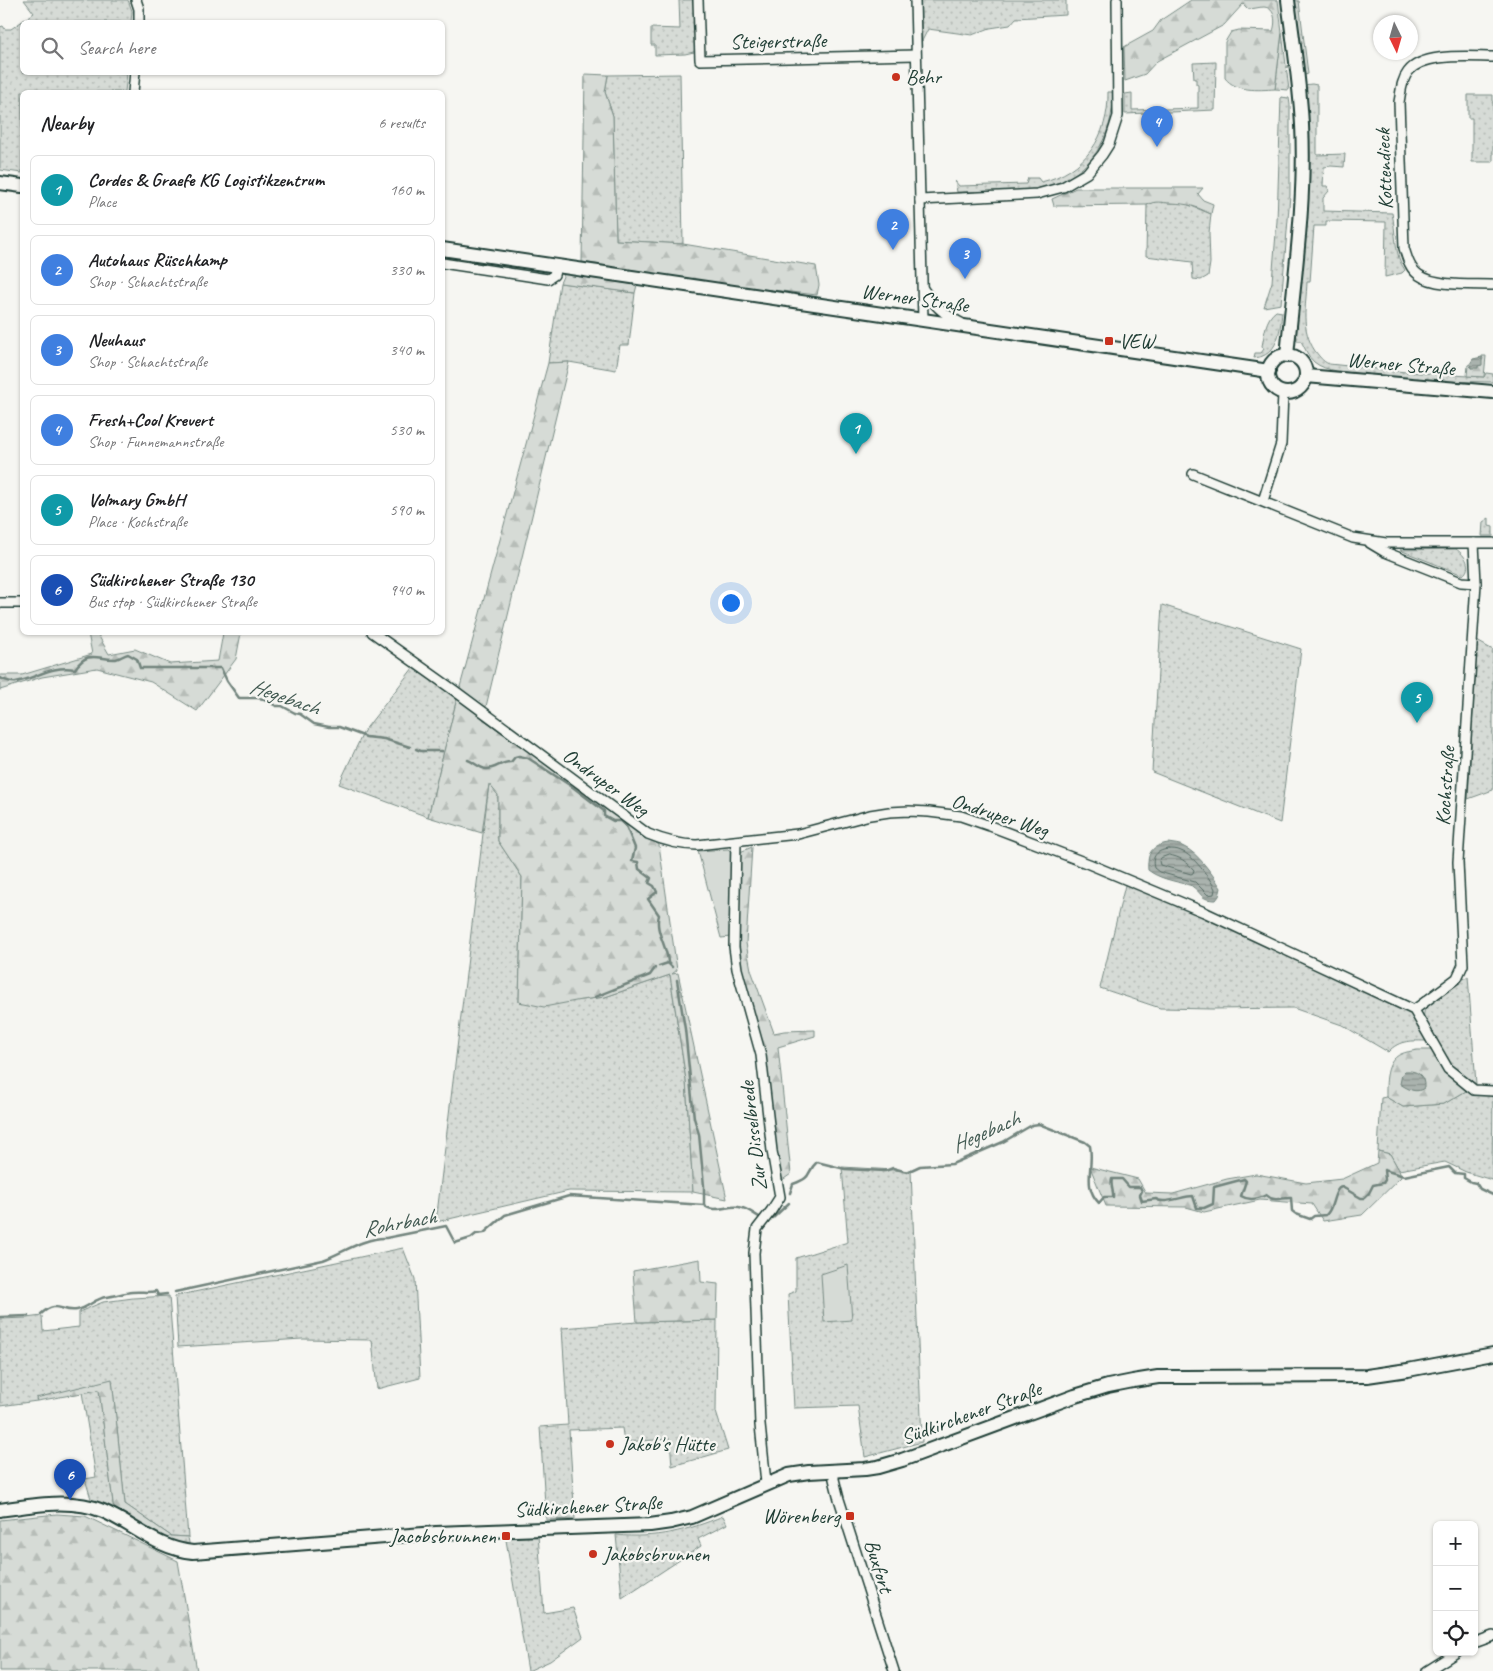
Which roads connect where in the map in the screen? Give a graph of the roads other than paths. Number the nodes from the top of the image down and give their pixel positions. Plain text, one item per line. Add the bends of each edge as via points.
1 (136, 0) edge
2 (698, 0) edge
3 (915, 0) edge
4 (1117, 0) edge
5 (1288, 0) edge
6 (139, 20) edge
7 (916, 55) junction
8 (1493, 57) edge
9 (135, 75) edge
10 (133, 90) edge
11 (0, 183) edge
12 (20, 186) edge
13 (920, 200) junction
14 (445, 249) edge
15 (445, 263) edge
16 (556, 266) junction
17 (1493, 285) edge
18 (923, 289) junction
19 (923, 320) junction
20 (965, 326) junction
21 (1287, 356) junction
22 (1269, 371) junction
23 (1306, 376) junction
24 (1283, 392) junction
25 (1493, 392) edge
26 (1193, 474) dead end
27 (1263, 501) junction
28 (1368, 542) junction
29 (1493, 542) edge
30 (1474, 543) junction
31 (1476, 584) junction
32 (0, 603) edge
33 (20, 603) edge
34 (376, 635) edge
35 (736, 841) junction
36 (1414, 1010) junction
37 (1493, 1090) edge
38 (1493, 1354) edge
39 (834, 1471) junction
40 (766, 1483) junction
41 (0, 1510) edge
42 (1493, 1636) edge
43 (1478, 1642) edge
44 (1451, 1656) edge
45 (894, 1671) edge
46 (1427, 1671) edge

1 - 6 street
2 - 7 street, Steigerstraße via 700,60
3 - 7 street
4 - 13 street via 1118,116 1109,144 1087,173 1063,187 1037,194
5 - 21 street via 1302,125 1302,160 1300,219
7 - 13 street
8 - 17 street, Kottendieck via 1434,58 1419,64 1408,71 1399,102 1404,248 1409,264 1418,275 1429,280
9 - 10 street
11 - 12 street
13 - 18 street
14 - 16 street, Werner Straße
15 - 16 street via 548,279
16 - 19 street, Werner Straße
18 - 19 street
18 - 20 street via 943,313
19 - 20 street, Werner Straße
20 - 22 street, Werner Straße
21 - 22 street via 1273,362
21 - 23 street via 1300,361 1306,369
22 - 24 street via 1274,387
23 - 24 street via 1299,389
23 - 25 street, Werner Straße
24 - 27 street via 1281,444
26 - 27 street
27 - 28 street
28 - 30 street
28 - 31 street via 1427,569
29 - 30 street
30 - 31 street, Kochstraße
31 - 36 street, Kochstraße via 1458,862 1463,964 1457,978
32 - 33 street
34 - 35 street, Ondruper Weg via 648,834 680,845
35 - 36 street, Ondruper Weg via 798,834 889,812 961,816 1204,912
35 - 40 street, Zur Disselbrede via 734,947 761,1055 780,1197 757,1229 754,1252 760,1425
36 - 37 street via 1448,1069 1474,1090
38 - 39 street, Südkirchener Straße via 1367,1376 1158,1377 1133,1381 1075,1396 895,1462 865,1469
39 - 40 street, Südkirchener Straße via 798,1473
39 - 45 street, Buxfort via 839,1499
40 - 41 street, Südkirchener Straße via 712,1509 650,1525 436,1533 199,1551 166,1546 88,1506 44,1505
42 - 43 street
44 - 46 street

